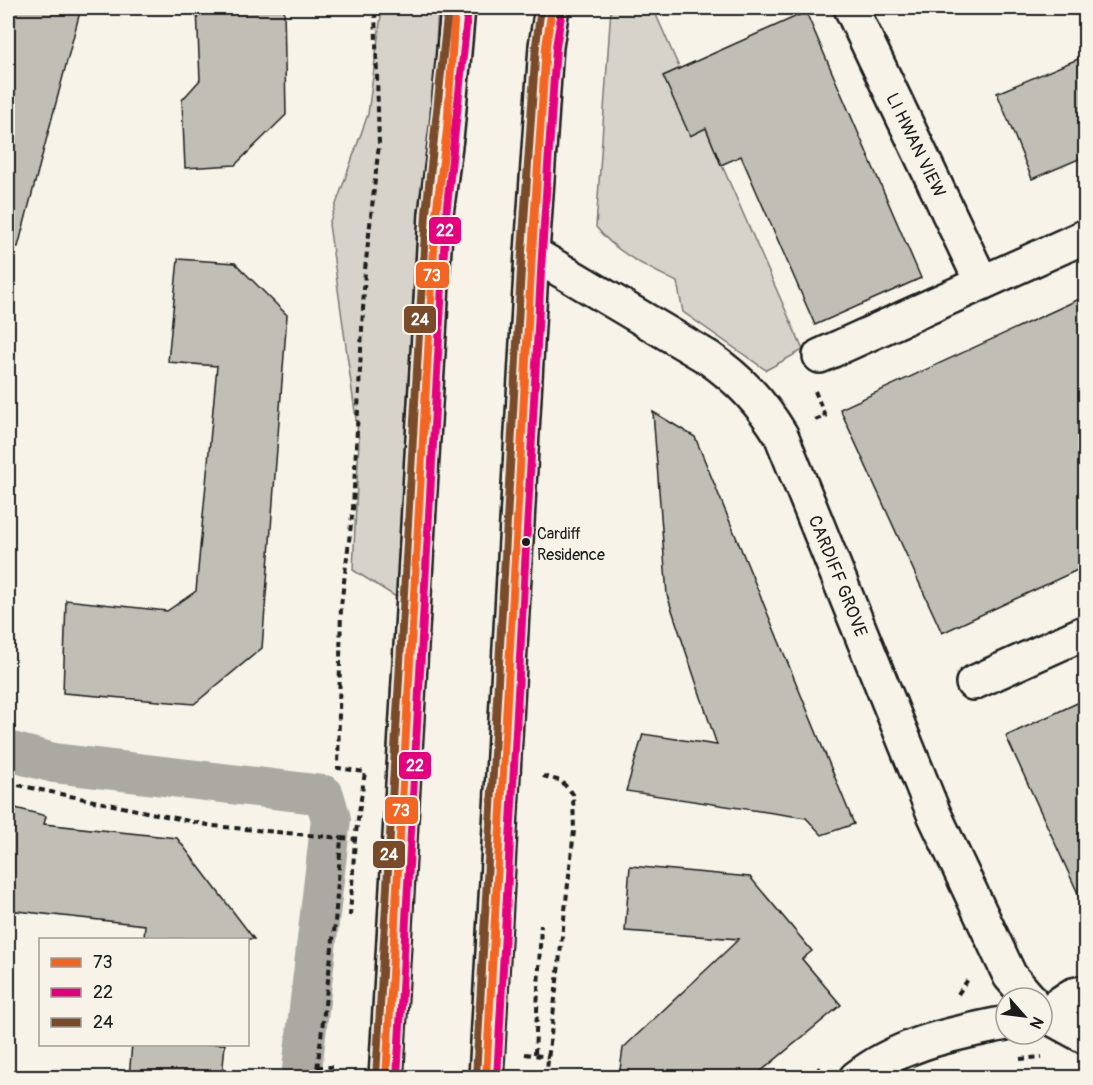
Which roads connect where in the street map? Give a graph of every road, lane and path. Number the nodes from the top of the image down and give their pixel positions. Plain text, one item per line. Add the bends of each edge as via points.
1 (375, 8) edge
2 (552, 8) edge
3 (850, 8) edge
4 (456, 12) edge
5 (1086, 236) edge
6 (532, 253) junction
7 (982, 283) junction
8 (820, 356) joint
9 (780, 435) junction
10 (1086, 632) edge
11 (973, 683) dead end
12 (543, 776) dead end
13 (8, 783) edge
14 (341, 838) junction
15 (355, 840) junction
16 (350, 916) dead end
17 (540, 925) dead end
18 (1019, 986) edge
19 (1086, 992) edge
20 (1054, 1003) edge
21 (1054, 1013) edge
22 (1054, 1019) edge
23 (1086, 1020) edge
24 (994, 1026) edge
25 (1086, 1037) edge
26 (549, 1058) junction
27 (317, 1067) junction
28 (333, 1067) dead end
29 (316, 1077) edge
30 (386, 1077) edge
31 (486, 1077) edge
32 (546, 1077) edge
33 (856, 1077) edge

1 - 15 path via 380,144 365,270 353,508 341,606 338,768 365,772
2 - 6 main road
3 - 7 main road, LI HWAN VIEW
4 - 30 main road via 436,214
5 - 7 main road
6 - 9 main road, CARDIFF GROVE via 734,376 765,409
6 - 31 main road
7 - 8 main road
8 - 9 path via 803,363 825,416
9 - 18 main road, CARDIFF GROVE via 934,814 1010,976
10 - 11 main road
12 - 26 path via 561,781 573,794 574,831
13 - 14 path via 213,826
14 - 15 path
14 - 27 path
15 - 16 path
17 - 26 path via 535,1054
19 - 20 main road
21 - 23 main road
22 - 25 main road, CARDIFF GROVE
24 - 33 main road via 912,1046
26 - 32 path
27 - 28 path
27 - 29 path

